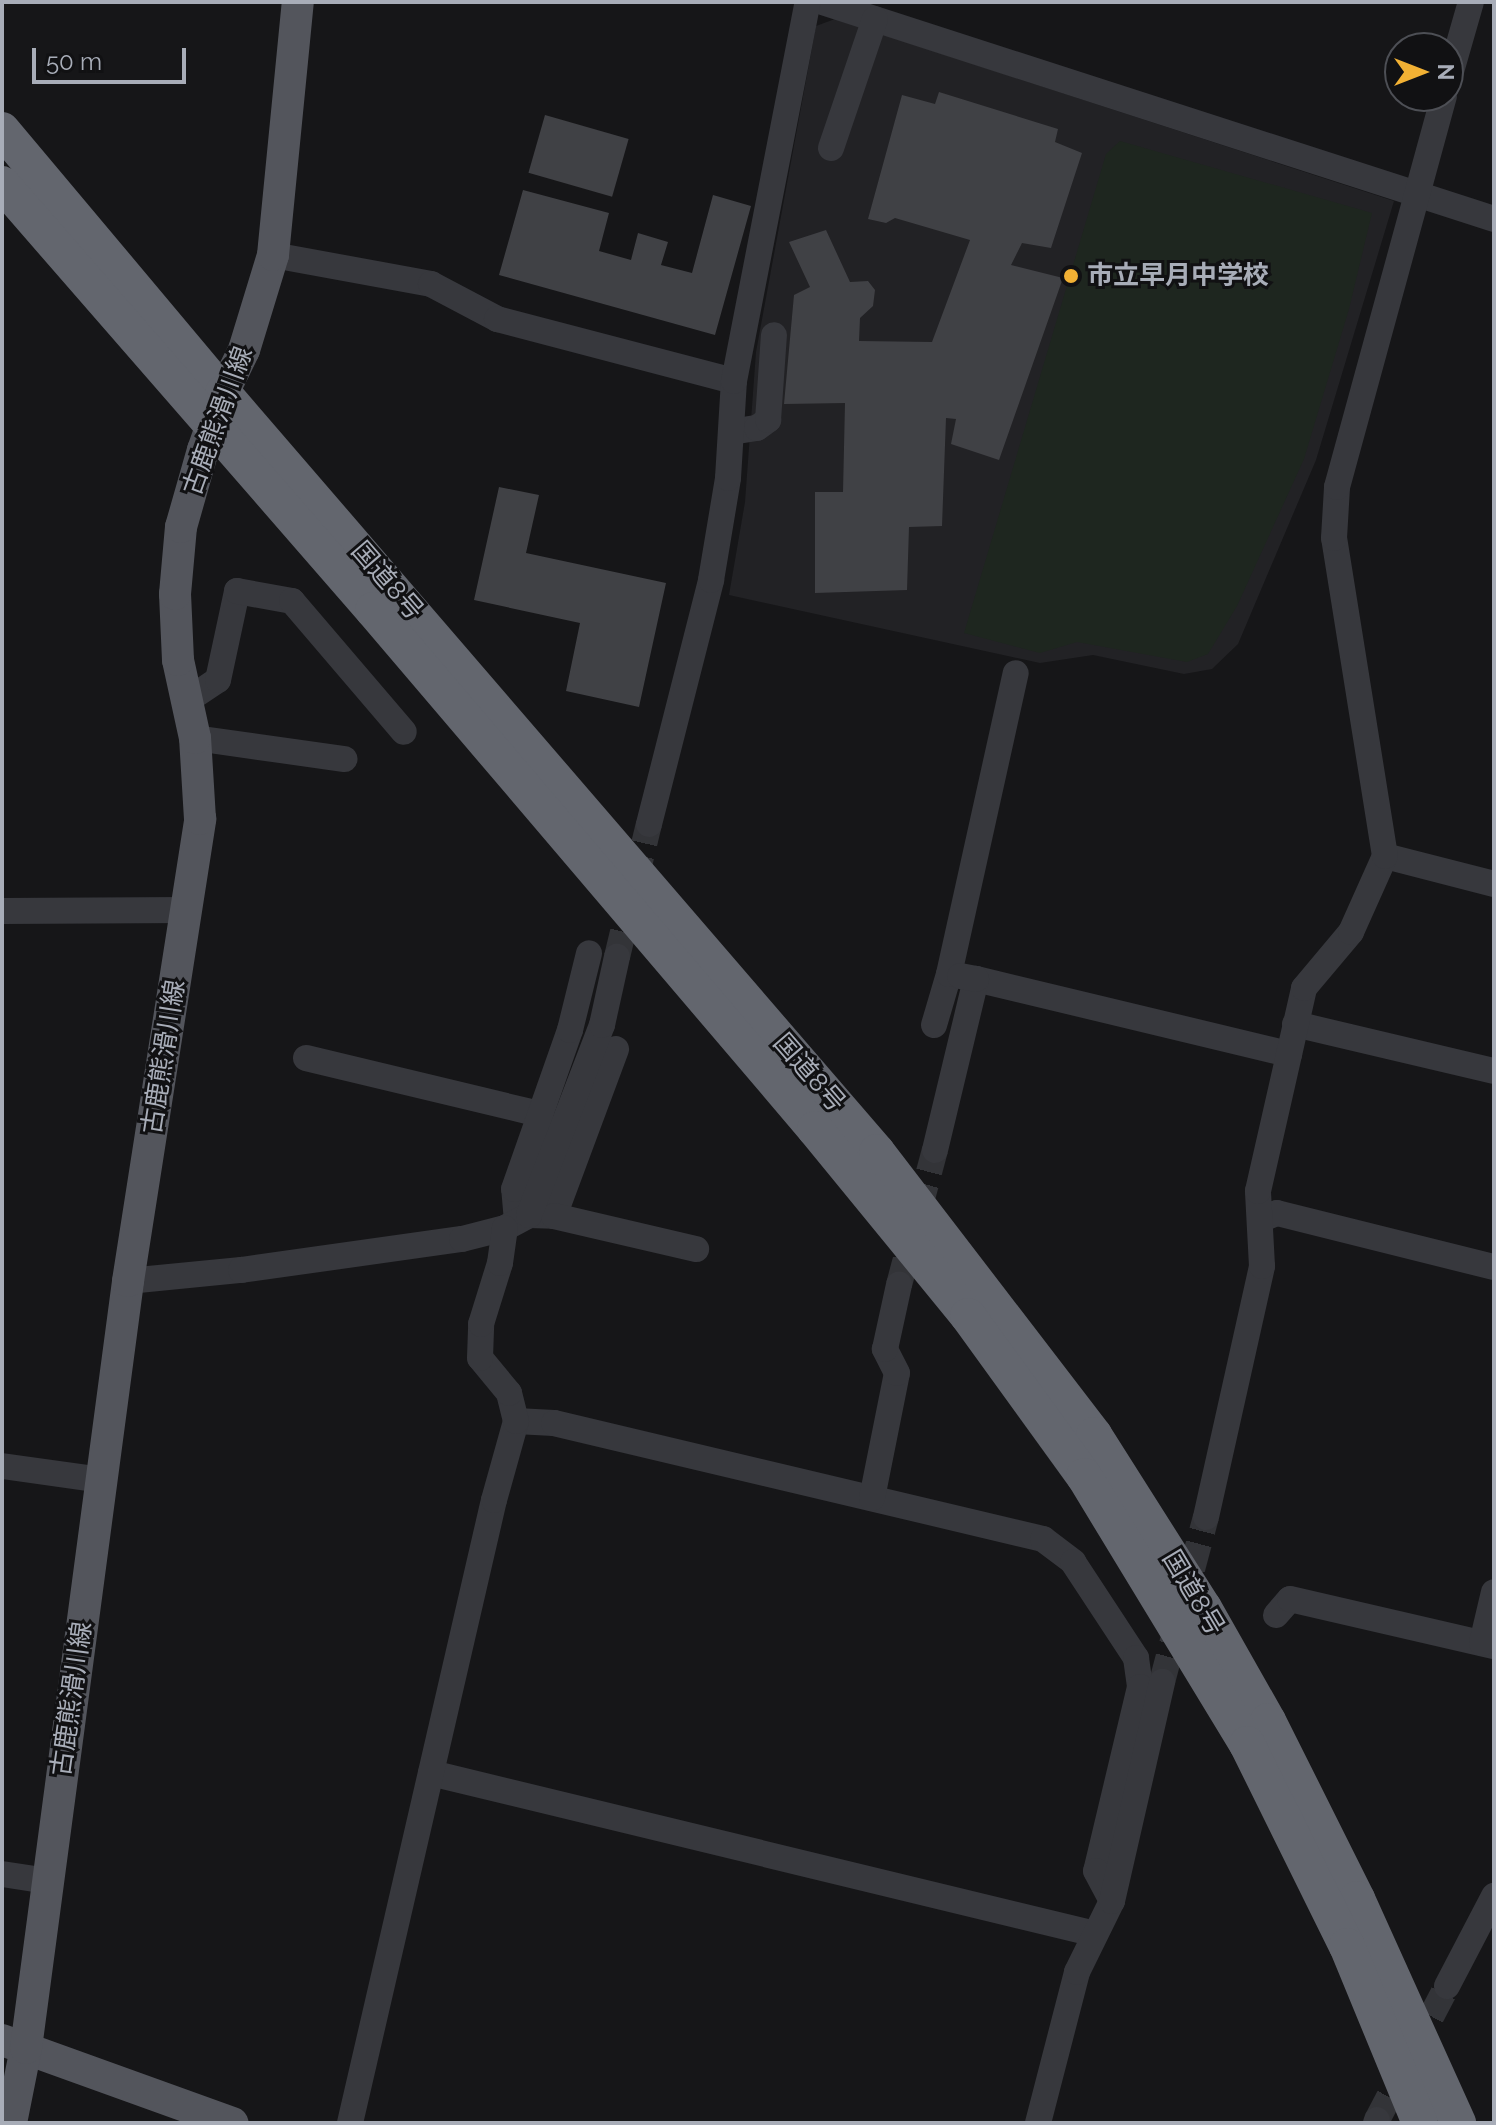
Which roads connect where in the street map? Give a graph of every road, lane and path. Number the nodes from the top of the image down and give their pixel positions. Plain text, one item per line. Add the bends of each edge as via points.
1 (298, 2) edge
2 (808, 2) edge
3 (822, 2) edge
4 (1471, 2) edge
5 (875, 19) junction
6 (1462, 32) edge
7 (1439, 112) edge
8 (2, 130) edge
9 (831, 148) dead end
10 (2, 184) edge
11 (1416, 195) junction
12 (1494, 219) edge
13 (273, 255) junction
14 (774, 335) dead end
15 (734, 381) junction
16 (223, 393) junction
17 (211, 427) junction
18 (731, 432) junction
19 (1016, 673) dead end
20 (188, 700) junction
21 (404, 732) dead end
22 (195, 738) junction
23 (345, 759) dead end
24 (649, 824) tunnel mouth
25 (1385, 856) junction
26 (1494, 884) edge
27 (187, 910) junction
28 (2, 911) edge
29 (589, 953) tunnel mouth
30 (617, 957) tunnel mouth
31 (949, 974) junction
32 (976, 979) junction
33 (1295, 1024) junction
34 (934, 1025) dead end
35 (616, 1049) dead end
36 (1289, 1054) junction
37 (306, 1058) dead end
38 (1494, 1071) edge
39 (540, 1114) junction
40 (935, 1150) tunnel mouth
41 (1262, 1219) junction
42 (526, 1220) junction
43 (696, 1249) dead end
44 (1494, 1267) edge
45 (128, 1281) junction
46 (899, 1285) tunnel mouth
47 (516, 1421) junction
48 (2, 1466) edge
49 (101, 1480) junction
50 (872, 1498) junction
51 (1206, 1517) tunnel mouth
52 (1494, 1592) edge
53 (1276, 1615) dead end
54 (1488, 1645) edge
55 (1162, 1682) tunnel mouth
56 (431, 1773) junction
57 (2, 1874) edge
58 (48, 1881) junction
59 (1494, 1896) edge
60 (1112, 1901) junction
61 (1095, 1934) junction
62 (1447, 1986) tunnel mouth
63 (14, 2044) edge
64 (11, 2123) edge
65 (233, 2123) edge
66 (350, 2123) edge
67 (1038, 2123) edge
68 (1420, 2123) edge
69 (1458, 2123) edge

1 - 13 main road, 古鹿熊滑川線
2 - 15 street
3 - 5 street
4 - 6 street
5 - 9 street
5 - 11 street
7 - 11 street
8 - 16 highway, 国道8号
10 - 17 highway, 国道8号
11 - 12 street
11 - 25 street via 1337,487 1335,512 1334,538
13 - 15 street via 431,284 497,319
13 - 16 main road, 古鹿熊滑川線 via 244,350
14 - 18 street via 768,420 757,428
15 - 18 street
16 - 17 main road, 古鹿熊滑川線
16 - 69 highway, 国道8号 via 877,1152 1094,1435 1204,1608 1268,1721 1357,1899
17 - 20 main road, 古鹿熊滑川線 via 181,527 175,594 178,660
17 - 68 highway, 国道8号 via 815,1129 968,1316 1084,1476 1247,1744 1347,1946
18 - 24 street via 711,580
19 - 31 street
20 - 21 street via 218,680 237,591 292,601
20 - 22 main road, 古鹿熊滑川線
22 - 23 street
22 - 27 main road, 古鹿熊滑川線 via 200,819
25 - 26 street
25 - 33 street via 1351,932 1304,988
27 - 28 street
27 - 45 main road, 古鹿熊滑川線
29 - 39 street via 570,1030
30 - 42 street via 602,1025
31 - 32 street
31 - 34 street
32 - 36 street
32 - 40 street
33 - 36 street
33 - 38 street
35 - 42 street
36 - 41 street via 1258,1191
37 - 39 street
39 - 42 street via 514,1189
41 - 44 street via 1277,1213
41 - 51 street via 1262,1266
42 - 43 street
42 - 45 street via 462,1239
42 - 47 street via 500,1263 481,1324 480,1358 509,1393
45 - 49 main road, 古鹿熊滑川線
46 - 50 street via 885,1349 897,1373
47 - 50 street via 554,1423
47 - 56 street
48 - 49 street
49 - 58 main road, 古鹿熊滑川線
50 - 60 street via 1043,1539 1073,1562 1136,1658 1140,1687 1096,1871
52 - 54 street
53 - 54 street via 1290,1599
55 - 60 street
56 - 61 street
56 - 66 street
57 - 58 street
58 - 63 main road, 古鹿熊滑川線
59 - 62 street
60 - 61 street
61 - 67 street via 1077,1972
63 - 64 main road, 古鹿熊滑川線
63 - 65 main road

